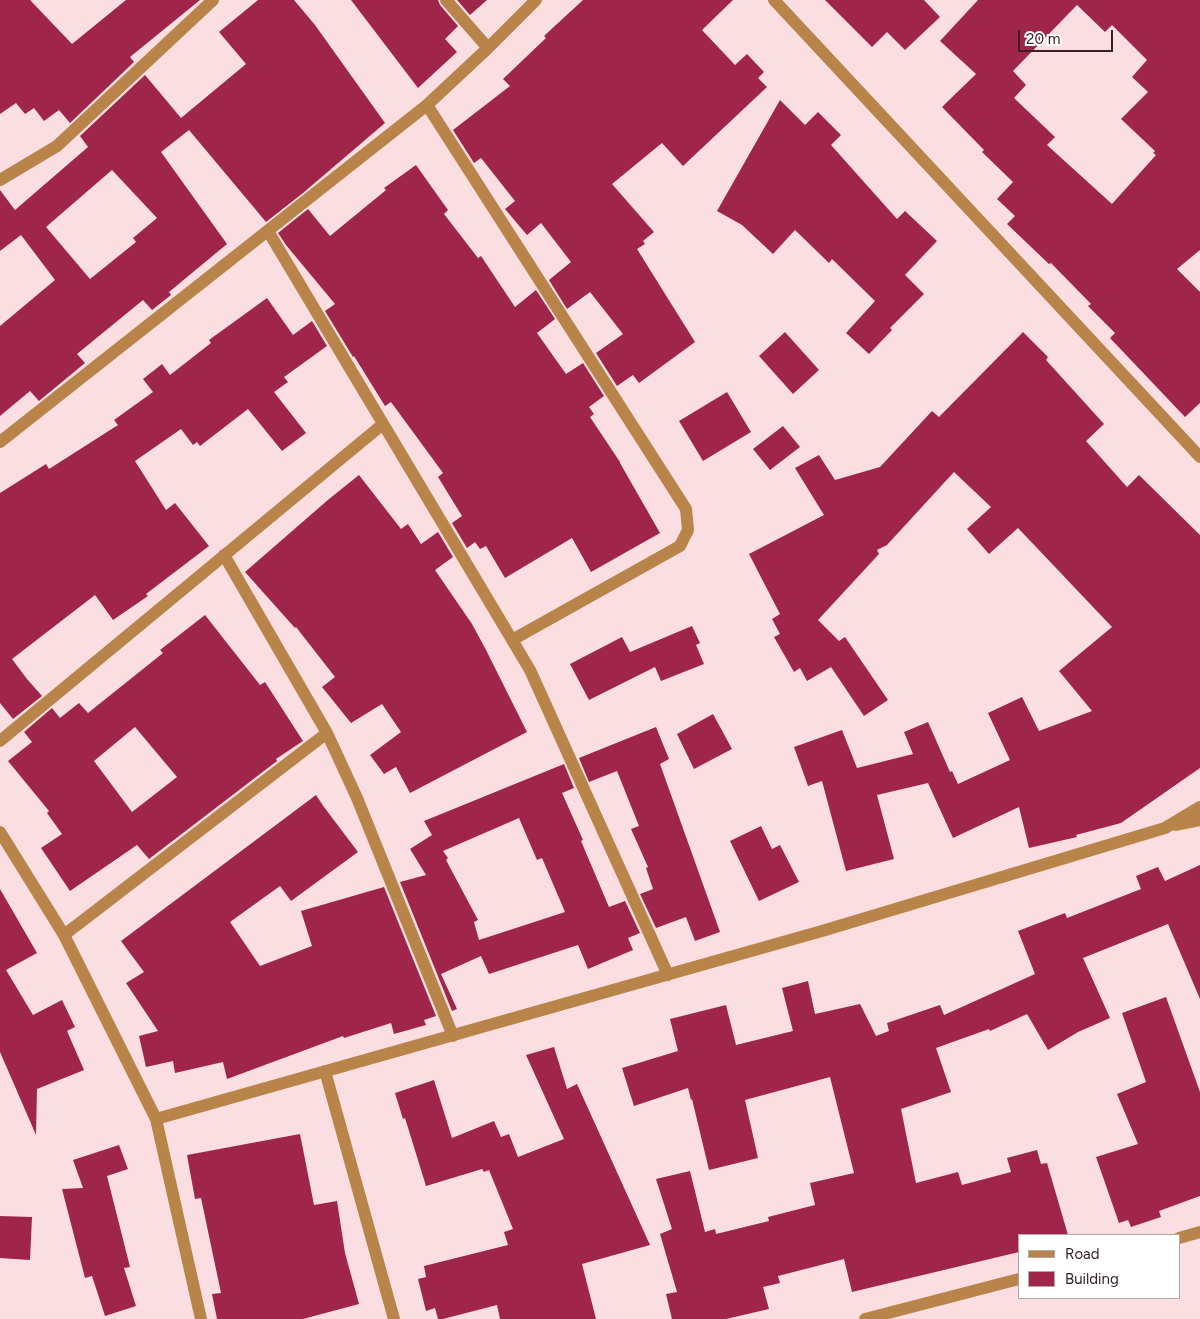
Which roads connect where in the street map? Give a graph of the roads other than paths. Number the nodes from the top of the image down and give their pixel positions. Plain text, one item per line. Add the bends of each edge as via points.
1 (213, 0) edge
2 (446, 0) edge
3 (536, 0) edge
4 (774, 0) edge
5 (488, 48) junction
6 (427, 105) junction
7 (0, 180) edge
8 (268, 231) junction
9 (383, 424) junction
10 (0, 442) edge
11 (1200, 457) edge
12 (224, 555) junction
13 (512, 640) junction
14 (327, 733) junction
15 (0, 741) edge
16 (1200, 807) edge
17 (1200, 820) edge
18 (1165, 828) junction
19 (0, 832) edge
20 (64, 935) junction
21 (668, 975) junction
22 (452, 1036) junction
23 (325, 1072) junction
24 (156, 1119) junction
25 (1200, 1232) edge
26 (1180, 1238) edge
27 (1018, 1279) edge
28 (201, 1319) edge
29 (394, 1319) edge
30 (865, 1319) edge

1 - 7 street via 57,146
2 - 5 street
3 - 5 street
4 - 11 street
5 - 6 street
6 - 8 street
6 - 13 street via 686,509 688,530 680,546
8 - 9 street
8 - 10 street
9 - 12 street
9 - 13 street
12 - 14 street
12 - 15 street
13 - 21 street via 530,670
14 - 20 street
14 - 22 street via 357,798
16 - 18 street
17 - 18 street
18 - 21 street
19 - 20 street
20 - 24 street
21 - 22 street
22 - 23 street
23 - 24 street
23 - 29 street
24 - 28 street
25 - 26 street
27 - 30 street

